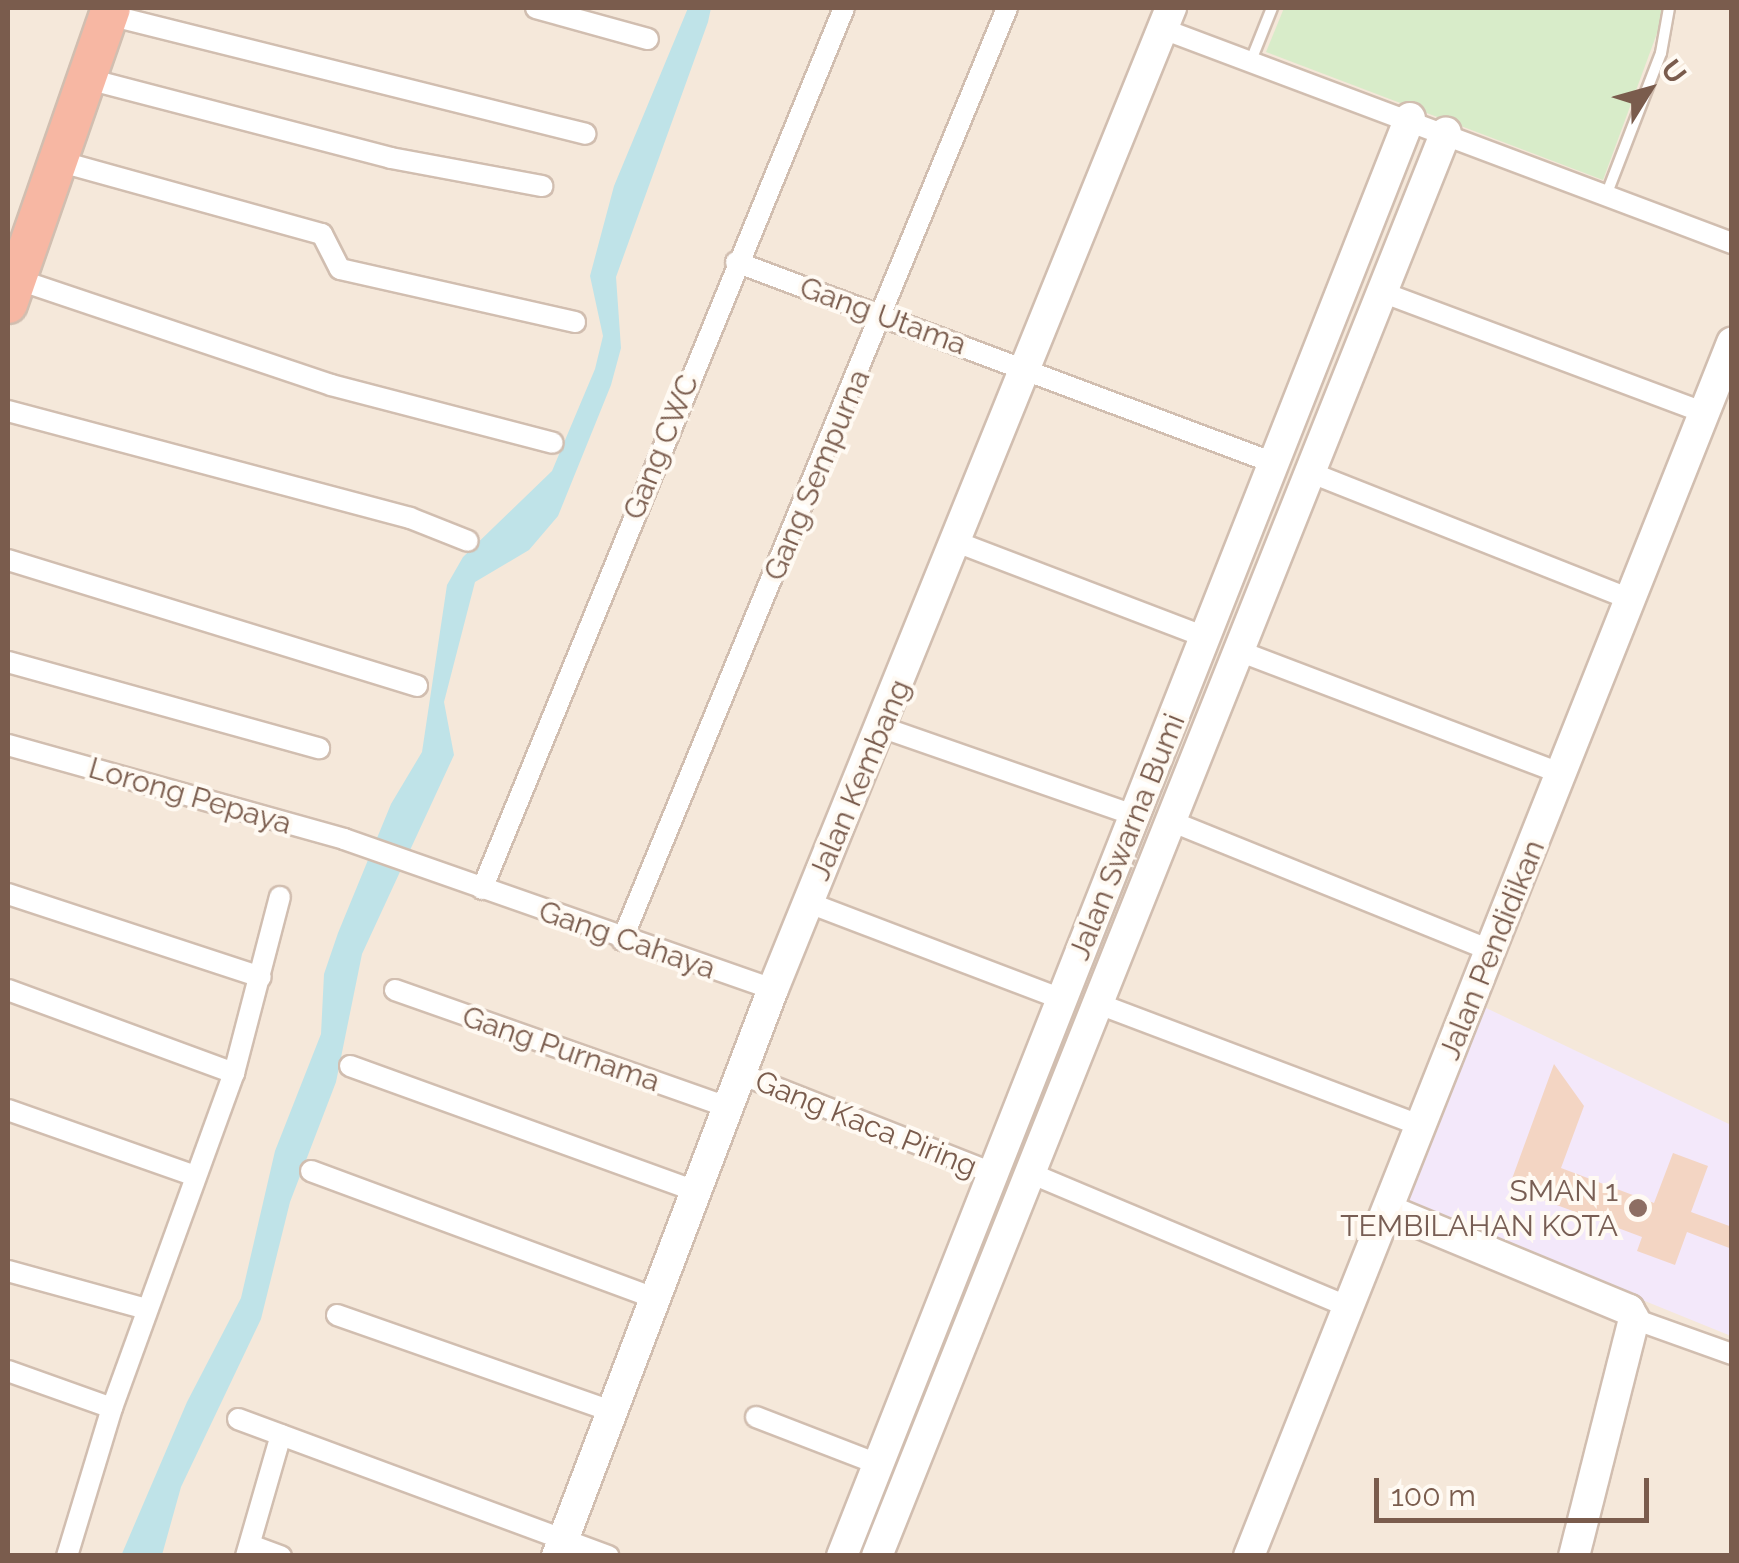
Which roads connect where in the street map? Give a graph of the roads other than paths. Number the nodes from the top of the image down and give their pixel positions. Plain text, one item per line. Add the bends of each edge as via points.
1 (536, 8) edge
2 (844, 8) edge
3 (1007, 8) edge
4 (1272, 8) edge
5 (1669, 8) edge
6 (110, 11) edge
7 (570, 12) edge
8 (1167, 18) edge
9 (648, 38) dead end
10 (1252, 58) junction
11 (88, 78) junction
12 (1410, 118) junction
13 (1446, 132) junction
14 (585, 134) dead end
15 (58, 160) junction
16 (542, 186) dead end
17 (1607, 193) junction
18 (1732, 243) edge
19 (736, 262) junction
20 (13, 279) edge
21 (1379, 291) junction
22 (884, 317) junction
23 (575, 322) dead end
24 (1732, 343) edge
25 (1029, 370) junction
26 (1310, 373) junction
27 (1342, 386) junction
28 (8, 411) edge
29 (1702, 412) junction
30 (553, 443) dead end
31 (1274, 463) junction
32 (1309, 472) junction
33 (468, 541) dead end
34 (959, 543) junction
35 (8, 560) edge
36 (1632, 600) junction
37 (1205, 637) junction
38 (1236, 650) junction
39 (8, 662) edge
40 (417, 686) dead end
41 (881, 727) junction
42 (8, 745) edge
43 (318, 748) dead end
44 (1562, 774) junction
45 (1152, 775) junction
46 (1181, 786) junction
47 (1136, 816) junction
48 (1168, 820) junction
49 (407, 861) joint
50 (482, 889) junction
51 (8, 894) edge
52 (280, 897) dead end
53 (809, 903) junction
54 (622, 940) junction
55 (1494, 951) junction
56 (261, 977) junction
57 (8, 990) edge
58 (395, 990) dead end
59 (773, 990) junction
60 (1062, 999) junction
61 (1096, 1003) junction
62 (350, 1066) dead end
63 (234, 1074) junction
64 (741, 1074) junction
65 (727, 1108) junction
66 (8, 1110) edge
67 (1010, 1124) junction
68 (1421, 1126) junction
69 (1043, 1136) junction
70 (311, 1171) dead end
71 (1030, 1173) junction
72 (992, 1174) junction
73 (193, 1175) junction
74 (695, 1191) junction
75 (1388, 1210) junction
76 (8, 1271) edge
77 (655, 1298) junction
78 (1348, 1307) junction
79 (146, 1309) junction
80 (336, 1315) dead end
81 (1634, 1318) junction
82 (1732, 1354) edge
83 (8, 1372) edge
84 (112, 1408) junction
85 (609, 1410) junction
86 (756, 1417) dead end
87 (238, 1419) dead end
88 (281, 1435) junction
89 (878, 1464) junction
90 (560, 1547) edge
91 (248, 1550) edge
92 (67, 1556) edge
93 (281, 1556) edge
94 (608, 1556) edge
95 (842, 1556) edge
96 (877, 1556) edge
97 (1250, 1556) edge
98 (1574, 1556) edge

1 - 7 street
2 - 19 street, Gang CWC
3 - 22 street, Gang Sempurna
4 - 10 lane
5 - 17 lane via 1660,53
6 - 11 highway
6 - 14 street
7 - 9 street
8 - 10 street
8 - 25 street, Jalan Kembang
10 - 12 street
11 - 15 highway
11 - 16 street via 391,158
12 - 13 street
12 - 26 street, Jalan Swarna Bumi
13 - 17 street
13 - 21 street, Jalan Swarna Bumi
15 - 20 highway
15 - 23 street via 322,234 340,269
17 - 18 street
19 - 22 street, Gang Utama
19 - 50 street, Gang CWC
20 - 30 street via 331,385
21 - 27 street, Jalan Swarna Bumi
21 - 29 street
22 - 25 street, Gang Utama
22 - 54 street, Gang Sempurna
24 - 29 street, Jalan Pendidikan
25 - 31 street, Gang Utama
25 - 34 street, Jalan Kembang
26 - 27 street
26 - 31 street, Jalan Swarna Bumi
27 - 32 street, Jalan Swarna Bumi
28 - 33 street via 410,518
29 - 36 street, Jalan Pendidikan
31 - 37 street, Jalan Swarna Bumi
32 - 36 street
32 - 38 street, Jalan Swarna Bumi
34 - 37 street
34 - 41 street, Jalan Kembang
35 - 40 street
36 - 44 street, Jalan Pendidikan
37 - 45 street, Jalan Swarna Bumi
38 - 44 street
38 - 46 street, Jalan Swarna Bumi
39 - 43 street
41 - 47 street
41 - 53 street, Jalan Kembang
42 - 49 street, Lorong Pepaya
44 - 55 street, Jalan Pendidikan
45 - 46 street
45 - 47 street, Jalan Swarna Bumi
46 - 48 street, Jalan Swarna Bumi
47 - 60 street, Jalan Swarna Bumi
48 - 55 street
48 - 61 street, Jalan Swarna Bumi
49 - 50 street, Gang Cahaya
50 - 54 street, Gang Cahaya
51 - 56 street
52 - 56 street
53 - 59 street, Jalan Kembang
53 - 60 street
54 - 59 street, Gang Cahaya
55 - 68 street, Jalan Pendidikan
56 - 63 street
57 - 63 street
58 - 65 street, Gang Purnama
59 - 64 street, Jalan Kembang
60 - 67 street, Jalan Swarna Bumi
61 - 68 street
61 - 69 street, Jalan Swarna Bumi
62 - 74 street
63 - 73 street
64 - 65 street, Jalan Kembang
64 - 72 street, Gang Kaca Piring
65 - 74 street, Jalan Kembang
66 - 73 street
67 - 69 street
67 - 72 street, Jalan Swarna Bumi
68 - 75 street, Jalan Pendidikan
69 - 71 street, Jalan Swarna Bumi
70 - 77 street
71 - 78 street
71 - 96 street, Jalan Swarna Bumi
72 - 89 street, Jalan Swarna Bumi
73 - 79 street
74 - 77 street, Jalan Kembang
75 - 78 street, Jalan Pendidikan
75 - 81 street via 1623,1306
76 - 79 street
77 - 85 street, Jalan Kembang
78 - 97 street, Jalan Pendidikan
79 - 84 street
80 - 85 street
81 - 82 street
81 - 98 street
83 - 84 street
84 - 92 street
85 - 90 street, Jalan Kembang
86 - 89 street
87 - 88 street
88 - 90 street
88 - 91 street
89 - 95 street, Jalan Swarna Bumi
90 - 94 street
91 - 93 street

